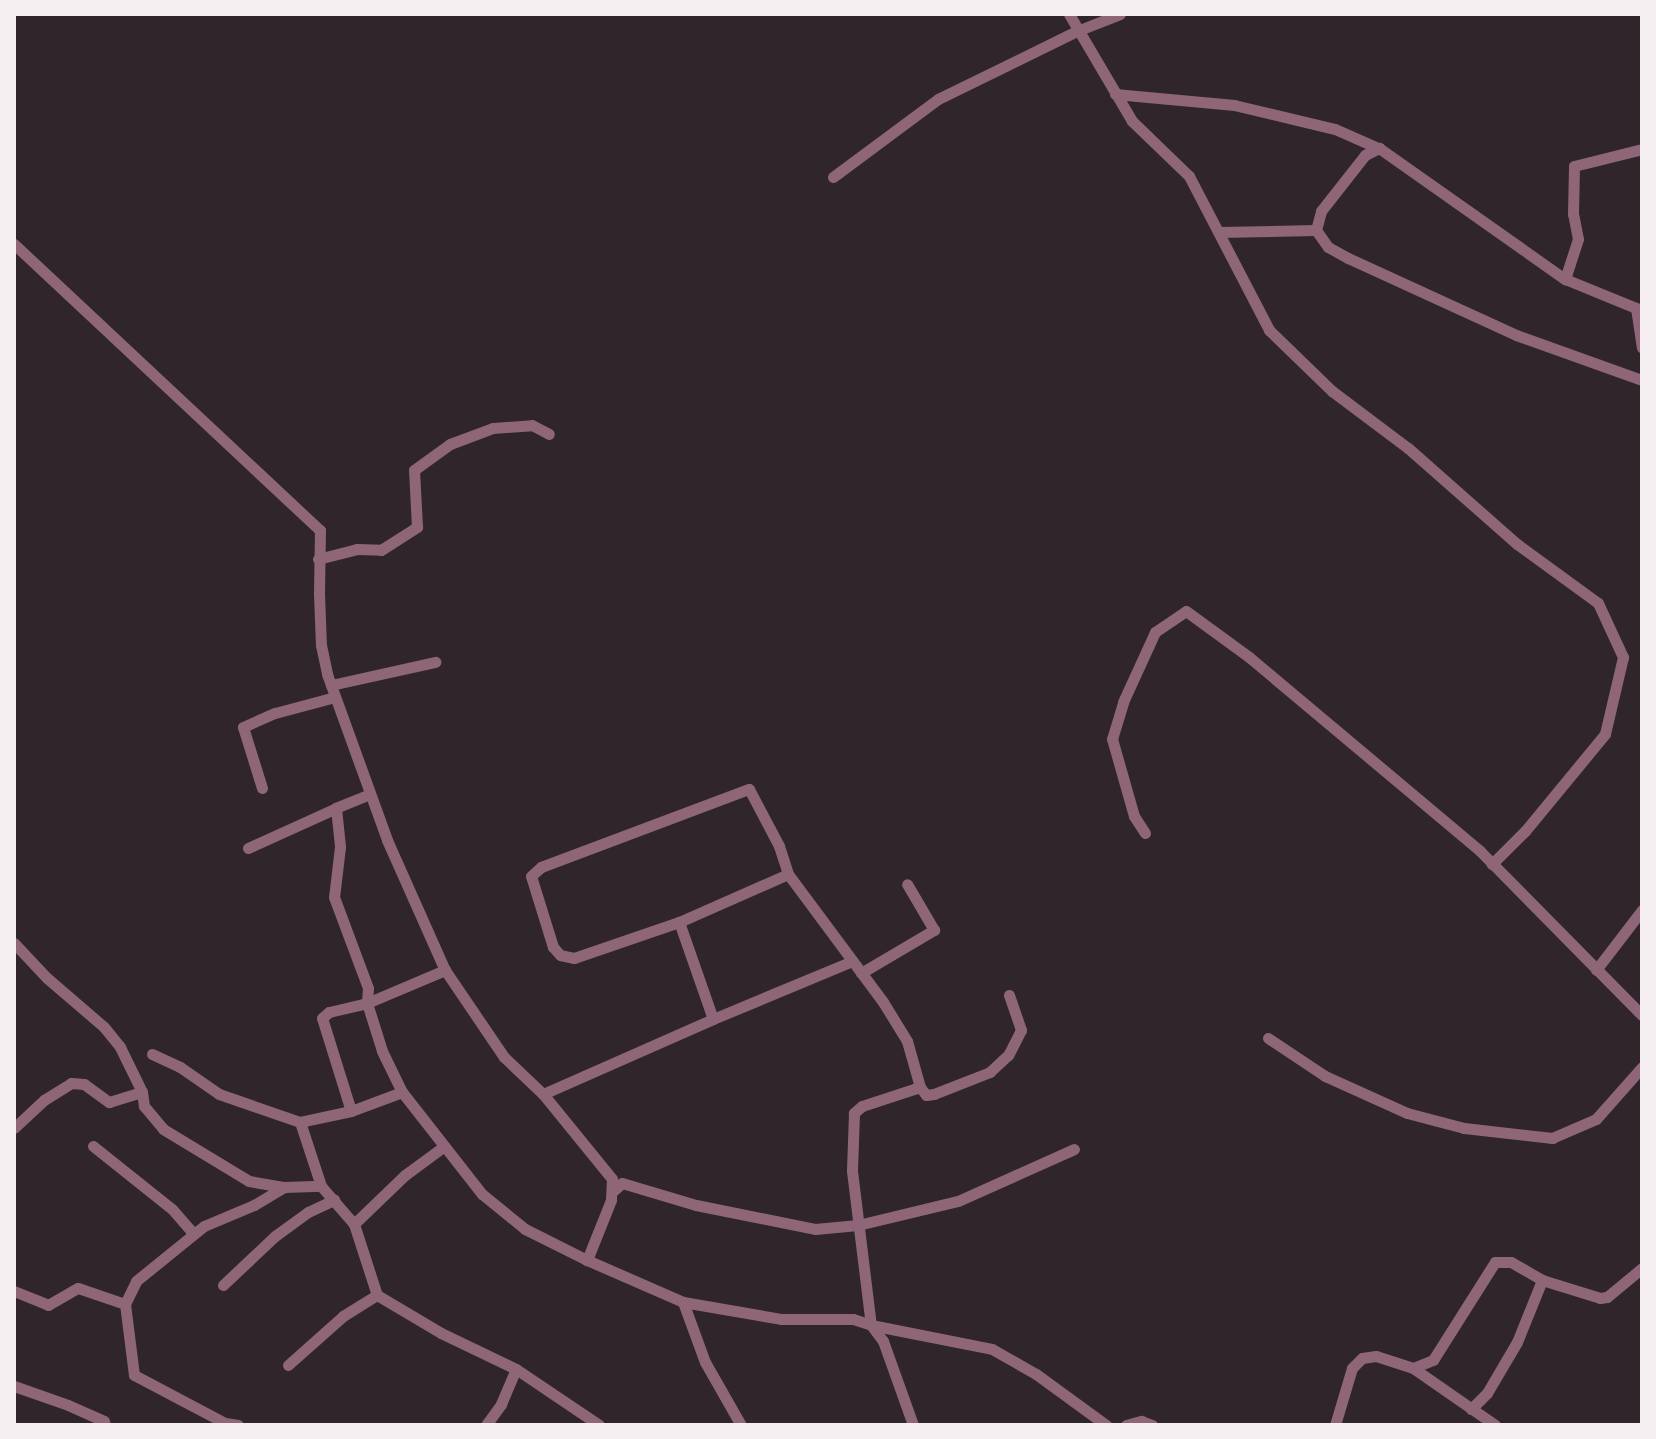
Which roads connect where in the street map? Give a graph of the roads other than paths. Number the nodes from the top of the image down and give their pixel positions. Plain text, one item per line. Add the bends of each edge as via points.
1 (1069, 14) edge
2 (1120, 14) edge
3 (1077, 31) junction
4 (1115, 94) junction
5 (1379, 148) junction
6 (1642, 149) edge
7 (833, 177) dead end
8 (1316, 230) junction
9 (1219, 232) junction
10 (14, 244) edge
11 (1565, 279) junction
12 (1639, 308) edge
13 (1642, 348) edge
14 (1642, 380) edge
15 (549, 434) dead end
16 (318, 559) junction
17 (435, 662) dead end
18 (333, 691) junction
19 (262, 788) dead end
20 (370, 794) junction
21 (336, 808) junction
22 (1145, 833) dead end
23 (248, 848) dead end
24 (1492, 864) junction
25 (788, 874) junction
26 (907, 884) dead end
27 (1642, 910) edge
28 (679, 922) junction
29 (14, 943) edge
30 (852, 961) junction
31 (445, 970) junction
32 (1596, 970) junction
33 (861, 973) junction
34 (1009, 995) dead end
35 (367, 1003) junction
36 (1642, 1015) edge
37 (713, 1019) junction
38 (1268, 1038) dead end
39 (152, 1054) dead end
40 (1642, 1067) edge
41 (920, 1087) junction
42 (142, 1092) junction
43 (402, 1092) junction
44 (543, 1094) junction
45 (351, 1111) junction
46 (300, 1122) junction
47 (14, 1128) edge
48 (93, 1146) dead end
49 (443, 1147) junction
50 (1074, 1149) dead end
51 (321, 1186) junction
52 (284, 1187) junction
53 (612, 1192) junction
54 (334, 1200) junction
55 (354, 1224) junction
56 (858, 1225) junction
57 (194, 1234) junction
58 (587, 1260) junction
59 (1642, 1268) edge
60 (1542, 1280) junction
61 (223, 1285) dead end
62 (14, 1291) edge
63 (377, 1295) junction
64 (683, 1302) junction
65 (125, 1304) junction
66 (871, 1325) junction
67 (288, 1365) dead end
68 (1413, 1368) junction
69 (516, 1369) junction
70 (14, 1386) edge
71 (1471, 1409) junction
72 (216, 1422) edge
73 (105, 1425) edge
74 (238, 1425) edge
75 (486, 1425) edge
76 (599, 1425) edge
77 (741, 1425) edge
78 (913, 1425) edge
79 (1106, 1425) edge
80 (1126, 1425) edge
81 (1152, 1425) edge
82 (1335, 1425) edge
83 (1495, 1425) edge

1 - 3 street
2 - 3 street
3 - 4 street
3 - 7 street via 938,99
4 - 5 street via 1234,105 1335,129
4 - 9 street via 1140,131 1189,176
5 - 8 street via 1365,155 1321,211
5 - 11 street
6 - 11 street via 1574,166 1578,239
8 - 9 street
8 - 14 street via 1320,239 1348,258 1502,329
9 - 24 street via 1269,330 1303,367 1408,448 1517,544 1598,603 1623,657 1605,734
10 - 16 street via 320,530
11 - 12 street
12 - 13 street
15 - 16 street via 532,425 493,428 450,444 414,470 417,527 381,550 357,549
16 - 18 street via 321,645
17 - 18 street
18 - 19 street via 243,727
18 - 20 street
20 - 21 street
20 - 31 street
21 - 23 street
21 - 35 street via 340,847 334,897 368,988
22 - 24 street via 1134,816 1112,739 1155,632 1186,611 1249,657
24 - 32 street
25 - 28 street
25 - 28 street via 749,789 541,867 531,876 547,935 566,958
25 - 30 street
26 - 33 street via 934,930
27 - 32 street
28 - 37 street
29 - 42 street via 104,1027
30 - 33 street
30 - 37 street
31 - 35 street
31 - 44 street via 504,1057
32 - 36 street
33 - 41 street via 907,1041
34 - 41 street via 1021,1030 1008,1055 990,1072 945,1091 926,1095
35 - 43 street
35 - 45 street via 322,1018
37 - 44 street
38 - 40 street via 1325,1076 1407,1113 1464,1128 1552,1138 1596,1119
39 - 46 street via 219,1094
41 - 56 street via 854,1113 852,1171
42 - 47 street via 109,1102 84,1084 71,1083
42 - 52 street via 144,1106 177,1139 249,1181
43 - 45 street
43 - 49 street
44 - 53 street via 612,1179
45 - 46 street
46 - 51 street
48 - 57 street via 172,1209
49 - 55 street
49 - 58 street via 500,1210
50 - 56 street via 958,1201
51 - 52 street
51 - 54 street
52 - 57 street
53 - 56 street via 622,1183 696,1205 815,1229
53 - 58 street
54 - 55 street
54 - 61 street via 275,1236
55 - 63 street
56 - 66 street
57 - 65 street via 136,1281
58 - 64 street
59 - 60 street via 1607,1297
60 - 68 street via 1511,1262 1495,1262 1433,1360
60 - 71 street via 1517,1342 1487,1393
62 - 65 street via 48,1305 78,1288
63 - 67 street via 343,1316
63 - 69 street
64 - 66 street via 781,1319 853,1319
64 - 77 street via 705,1362
65 - 72 street via 134,1375
66 - 78 street via 883,1341
66 - 79 street via 992,1349
68 - 71 street
68 - 82 street via 1376,1356 1362,1358 1352,1368
69 - 75 street
69 - 76 street
70 - 73 street
71 - 83 street
72 - 74 street
80 - 81 street

